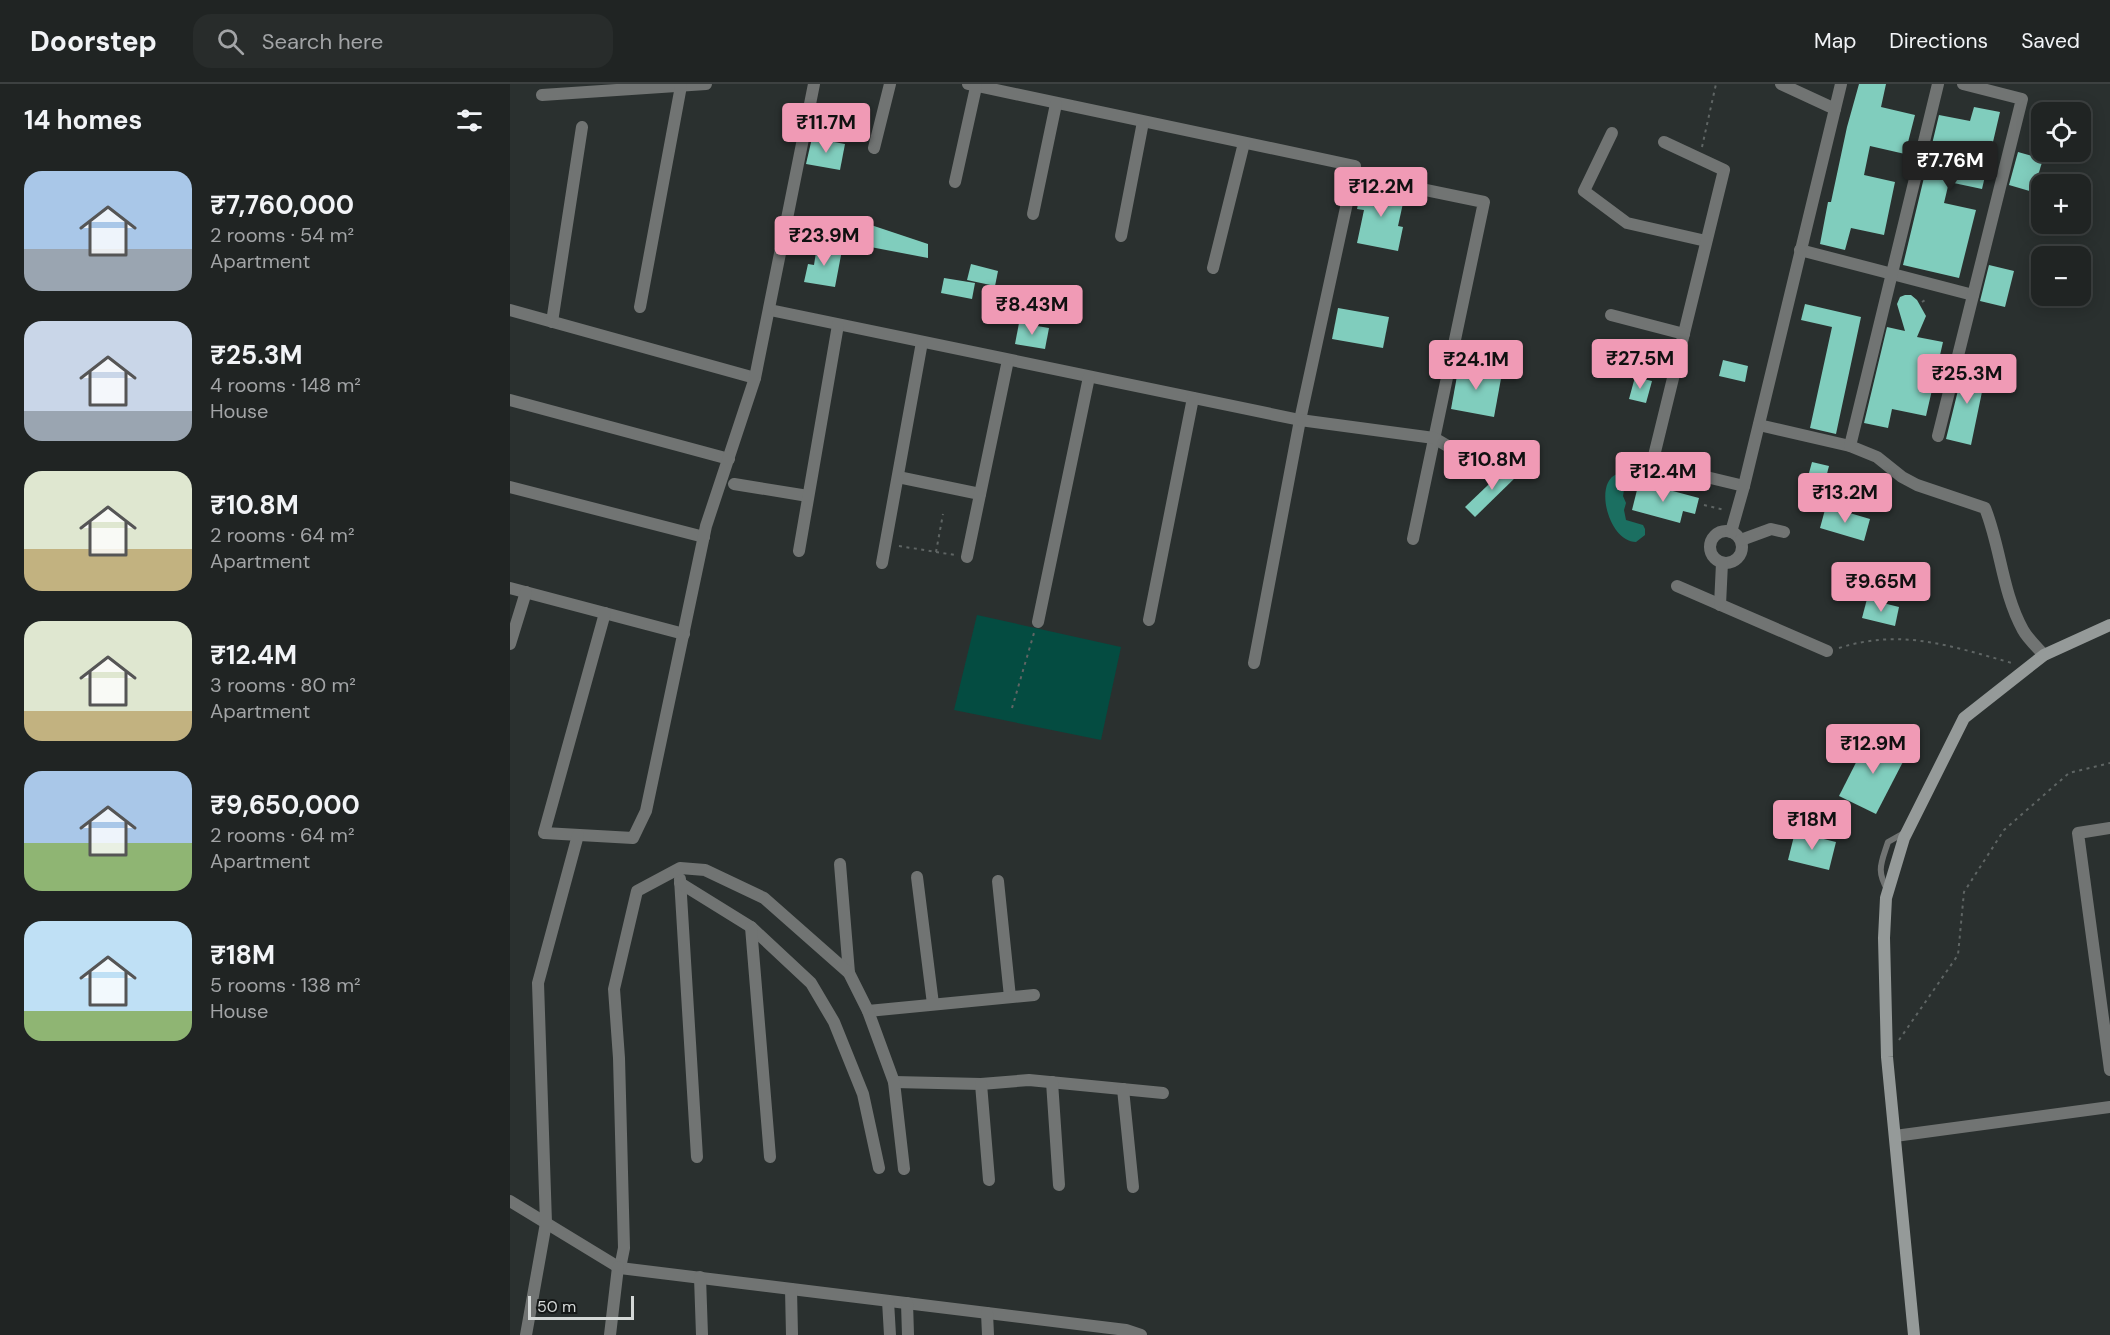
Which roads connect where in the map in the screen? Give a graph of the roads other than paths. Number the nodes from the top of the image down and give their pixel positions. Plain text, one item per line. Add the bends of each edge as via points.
1 (706, 84) edge
2 (814, 84) edge
3 (890, 84) edge
4 (1781, 84) edge
5 (1841, 84) edge
6 (1938, 84) edge
7 (1963, 84) edge
8 (681, 86) junction
9 (972, 86) edge
10 (542, 95) dead end
11 (1056, 104) junction
12 (1835, 109) junction
13 (1143, 122) junction
14 (582, 127) dead end
15 (1612, 133) dead end
16 (1664, 142) dead end
17 (1244, 143) junction
18 (874, 148) dead end
19 (1353, 175) junction
20 (955, 182) dead end
21 (1033, 214) dead end
22 (1121, 236) dead end
23 (1706, 241) junction
24 (1800, 250) junction
25 (1214, 268) dead end
26 (1892, 273) junction
27 (1973, 295) junction
28 (640, 307) dead end
29 (510, 310) edge
30 (770, 310) junction
31 (1611, 315) dead end
32 (552, 322) junction
33 (838, 324) junction
34 (1684, 334) junction
35 (922, 342) junction
36 (1008, 360) junction
37 (1089, 376) junction
38 (755, 378) junction
39 (1193, 398) junction
40 (510, 400) edge
41 (1300, 420) junction
42 (1759, 425) junction
43 (1938, 436) dead end
44 (1434, 438) junction
45 (1851, 446) junction
46 (729, 459) junction
47 (1480, 465) dead end
48 (898, 477) junction
49 (734, 484) dead end
50 (1744, 486) junction
51 (510, 487) edge
52 (980, 494) junction
53 (808, 496) junction
54 (1731, 532) junction
55 (1785, 532) dead end
56 (704, 537) junction
57 (1413, 538) dead end
58 (1741, 540) junction
59 (799, 551) dead end
60 (967, 557) road end
61 (882, 563) dead end
62 (1722, 563) junction
63 (1677, 586) dead end
64 (510, 588) edge
65 (526, 592) junction
66 (1720, 605) junction
67 (605, 613) junction
68 (1149, 620) dead end
69 (1038, 622) road end
70 (2110, 625) edge
71 (684, 634) junction
72 (510, 644) edge
73 (1827, 651) road end
74 (2044, 655) junction
75 (1254, 663) dead end
76 (2110, 828) edge
77 (578, 835) junction
78 (840, 864) dead end
79 (680, 868) junction
80 (917, 877) dead end
81 (998, 881) dead end
82 (680, 884) junction
83 (752, 927) junction
84 (849, 974) junction
85 (1034, 995) dead end
86 (1010, 997) junction
87 (933, 1004) junction
88 (868, 1011) junction
89 (2110, 1070) edge
90 (894, 1082) junction
91 (1052, 1082) junction
92 (981, 1084) junction
93 (1123, 1089) junction
94 (1163, 1093) dead end
95 (2110, 1107) edge
96 (1895, 1136) junction
97 (697, 1157) dead end
98 (770, 1157) dead end
99 (879, 1168) dead end
100 (904, 1169) dead end
101 (989, 1180) dead end
102 (1059, 1185) dead end
103 (1133, 1187) dead end
104 (510, 1201) edge
105 (546, 1223) junction
106 (619, 1267) junction
107 (700, 1278) junction
108 (791, 1289) junction
109 (888, 1301) junction
110 (907, 1303) junction
111 (987, 1313) junction
112 (1060, 1322) junction
113 (1137, 1334) edge
114 (526, 1335) edge
115 (610, 1335) edge
116 (702, 1335) edge
117 (792, 1335) edge
118 (890, 1335) edge
119 (908, 1335) edge
120 (988, 1335) edge
121 (1061, 1335) edge
122 (1914, 1335) edge

1 - 8 street
2 - 30 street
3 - 18 street
4 - 12 street
5 - 12 street
6 - 26 street
7 - 27 street via 2022,99
8 - 10 street
8 - 28 street
9 - 11 street
9 - 20 street
11 - 13 street
11 - 21 street
12 - 24 street
13 - 17 street
13 - 22 street
14 - 32 street
15 - 23 street via 1584,191 1627,223
16 - 23 street via 1724,170
17 - 19 street via 1355,166
17 - 25 street
19 - 41 street
19 - 44 street via 1484,202
23 - 34 street
24 - 26 street
24 - 42 street
26 - 27 street
26 - 45 street
27 - 43 street
29 - 32 street
30 - 33 street
30 - 38 street
31 - 34 street
32 - 38 street
33 - 35 street
33 - 53 street
34 - 50 street via 1652,464
35 - 36 street
35 - 48 street
36 - 37 street
36 - 52 street
37 - 39 street
37 - 69 street
38 - 46 street
39 - 41 street
39 - 68 street
40 - 46 street
41 - 44 street
41 - 75 street
42 - 45 street
42 - 50 street
44 - 47 street
44 - 57 street
45 - 74 street via 1877,457 1917,485 1985,508 2008,592 2023,630
46 - 56 street
48 - 52 street
48 - 61 street
49 - 53 street
50 - 54 street
51 - 56 street
52 - 60 street
53 - 59 street
54 - 58 street
54 - 62 street via 1718,533 1711,541 1713,556
55 - 58 street via 1771,529
56 - 71 street
58 - 62 street via 1740,556 1732,563
62 - 66 street
63 - 66 street
64 - 65 street
65 - 67 street
65 - 72 street
66 - 73 street
67 - 71 street
67 - 77 street via 544,833
70 - 74 main road
71 - 77 street via 646,811 633,838
74 - 96 main road via 1964,718 1908,831 1888,891 1884,938 1887,1057
76 - 89 street via 2078,833
77 - 105 street via 538,983
78 - 84 street
79 - 82 street
79 - 84 street via 705,870 764,898
79 - 106 street via 637,891 614,989 624,1248
80 - 87 street
81 - 86 street
82 - 83 street
82 - 97 street
83 - 98 street
83 - 99 street via 811,983 834,1022 864,1094
84 - 88 street
85 - 86 street
86 - 87 street
87 - 88 street
88 - 90 street
90 - 92 street
90 - 100 street
91 - 92 street
91 - 93 street
91 - 102 street
92 - 101 street
93 - 94 street
93 - 103 street
95 - 96 street
96 - 122 main road
104 - 105 street
105 - 106 street
105 - 114 street
106 - 107 street
106 - 115 street
107 - 108 street
107 - 116 street
108 - 109 street
108 - 117 street
109 - 110 street
109 - 118 street
110 - 111 street
110 - 119 street
111 - 112 street
111 - 120 street
112 - 113 street
112 - 121 street

